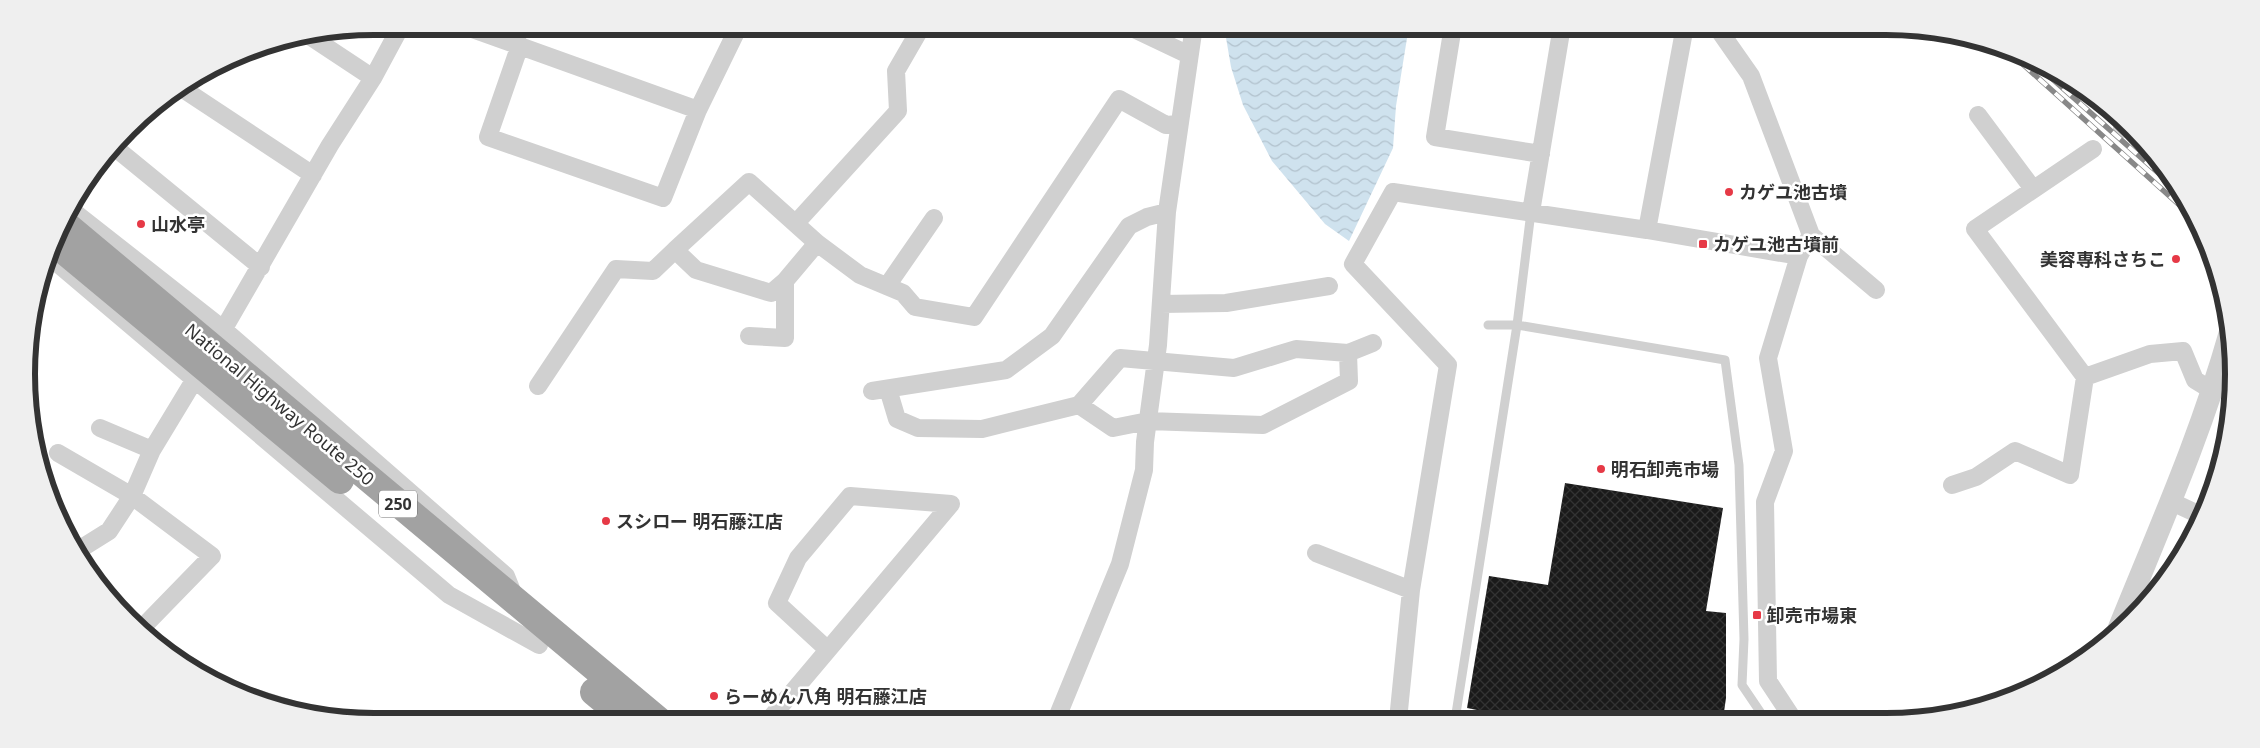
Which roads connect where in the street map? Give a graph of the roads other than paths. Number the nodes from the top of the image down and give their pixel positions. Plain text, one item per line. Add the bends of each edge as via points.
1 (396, 35) edge
2 (491, 35) edge
3 (735, 35) edge
4 (917, 35) edge
5 (1147, 35) edge
6 (1192, 35) edge
7 (1452, 35) edge
8 (1561, 35) edge
9 (1683, 35) edge
10 (1722, 35) edge
11 (316, 40) edge
12 (520, 45) junction
13 (1189, 55) junction
14 (374, 78) junction
15 (187, 91) edge
16 (698, 110) junction
17 (1978, 114) dead end
18 (1179, 124) junction
19 (2093, 149) dead end
20 (119, 151) edge
21 (1541, 154) junction
22 (313, 175) junction
23 (2033, 190) junction
24 (1167, 212) junction
25 (1531, 212) junction
26 (76, 213) edge
27 (934, 218) dead end
28 (796, 223) junction
29 (68, 228) edge
30 (1647, 230) junction
31 (1811, 235) junction
32 (817, 243) junction
33 (60, 246) edge
34 (675, 250) junction
35 (1799, 256) junction
36 (55, 261) edge
37 (261, 267) junction
38 (784, 280) junction
39 (887, 286) junction
40 (1329, 286) dead end
41 (1876, 290) dead end
42 (131, 293) junction
43 (1160, 304) junction
44 (1488, 324) dead end
45 (1517, 325) junction
46 (221, 333) junction
47 (749, 336) dead end
48 (1373, 343) dead end
49 (1348, 353) junction
50 (2224, 353) edge
51 (1156, 360) junction
52 (196, 377) junction
53 (2085, 377) junction
54 (538, 386) dead end
55 (2213, 391) junction
56 (1079, 405) junction
57 (1148, 421) junction
58 (100, 428) dead end
59 (152, 450) junction
60 (58, 453) dead end
61 (1952, 484) dead end
62 (132, 496) junction
63 (2172, 502) junction
64 (2195, 513) edge
65 (82, 548) edge
66 (1316, 554) dead end
67 (1411, 590) junction
68 (519, 605) junction
69 (2124, 616) edge
70 (145, 625) edge
71 (539, 645) junction
72 (828, 650) junction
73 (620, 713) edge
74 (649, 713) edge
75 (775, 713) edge
76 (1059, 713) edge
77 (1399, 713) edge
78 (1456, 713) edge
79 (1761, 713) edge
80 (1789, 713) edge

1 - 14 street
2 - 12 street
3 - 16 street
4 - 28 street via 896,71 898,111
5 - 13 street
6 - 13 street
7 - 21 street via 1435,138
8 - 21 street
9 - 30 street
10 - 31 street via 1751,76
11 - 14 street
12 - 16 street
12 - 16 street via 488,137 663,198
13 - 18 street
14 - 22 street
15 - 22 street
17 - 23 street
18 - 24 street
18 - 39 street via 1166,125 1119,99 974,317 915,307 903,293
19 - 23 street
20 - 37 street
21 - 25 street
22 - 37 street
23 - 53 street via 1975,229
24 - 43 street
24 - 56 street via 1129,226 1052,336 1006,370 880,390 897,420 918,428 982,429
25 - 30 street
25 - 45 lane
25 - 67 street via 1393,192 1353,264 1448,365
26 - 46 street
27 - 39 street
28 - 32 street
28 - 34 street via 749,182
29 - 42 highway, National Highway Route 250 / 250
30 - 35 street
31 - 35 street
31 - 41 street
32 - 38 street
32 - 39 street via 860,275
33 - 42 highway, National Highway Route 250 / 250
34 - 38 street via 696,270 771,293
34 - 54 street via 653,271 616,269
35 - 80 street via 1768,358 1784,451 1765,502 1768,682
36 - 52 street
37 - 46 street
38 - 47 street via 785,338
40 - 43 street via 1226,303
42 - 68 highway, National Highway Route 250 / 250
42 - 71 highway, National Highway Route 250 / 250
43 - 51 street
44 - 45 lane
45 - 78 lane
45 - 79 lane via 1724,360 1738,465 1744,639 1742,685
46 - 68 street via 506,576
48 - 49 street
49 - 51 street via 1296,350 1234,368
49 - 57 street via 1349,381 1263,426
50 - 55 street
51 - 56 street via 1120,358
51 - 57 street
52 - 59 street
52 - 71 street via 449,595
53 - 55 street via 2150,354 2183,351 2195,380
53 - 61 street via 2070,475 2015,451 1976,477
55 - 63 street
56 - 57 street via 1113,428
57 - 76 street via 1144,470 1120,564
58 - 59 street
59 - 62 street
60 - 62 street
62 - 65 street via 109,531
62 - 70 street via 212,556
63 - 64 street
63 - 69 street
66 - 67 street
67 - 77 street
68 - 74 highway, National Highway Route 250 / 250
71 - 73 highway, National Highway Route 250 / 250
72 - 72 street via 914,548 952,504 850,496 798,558 777,603
72 - 75 street

